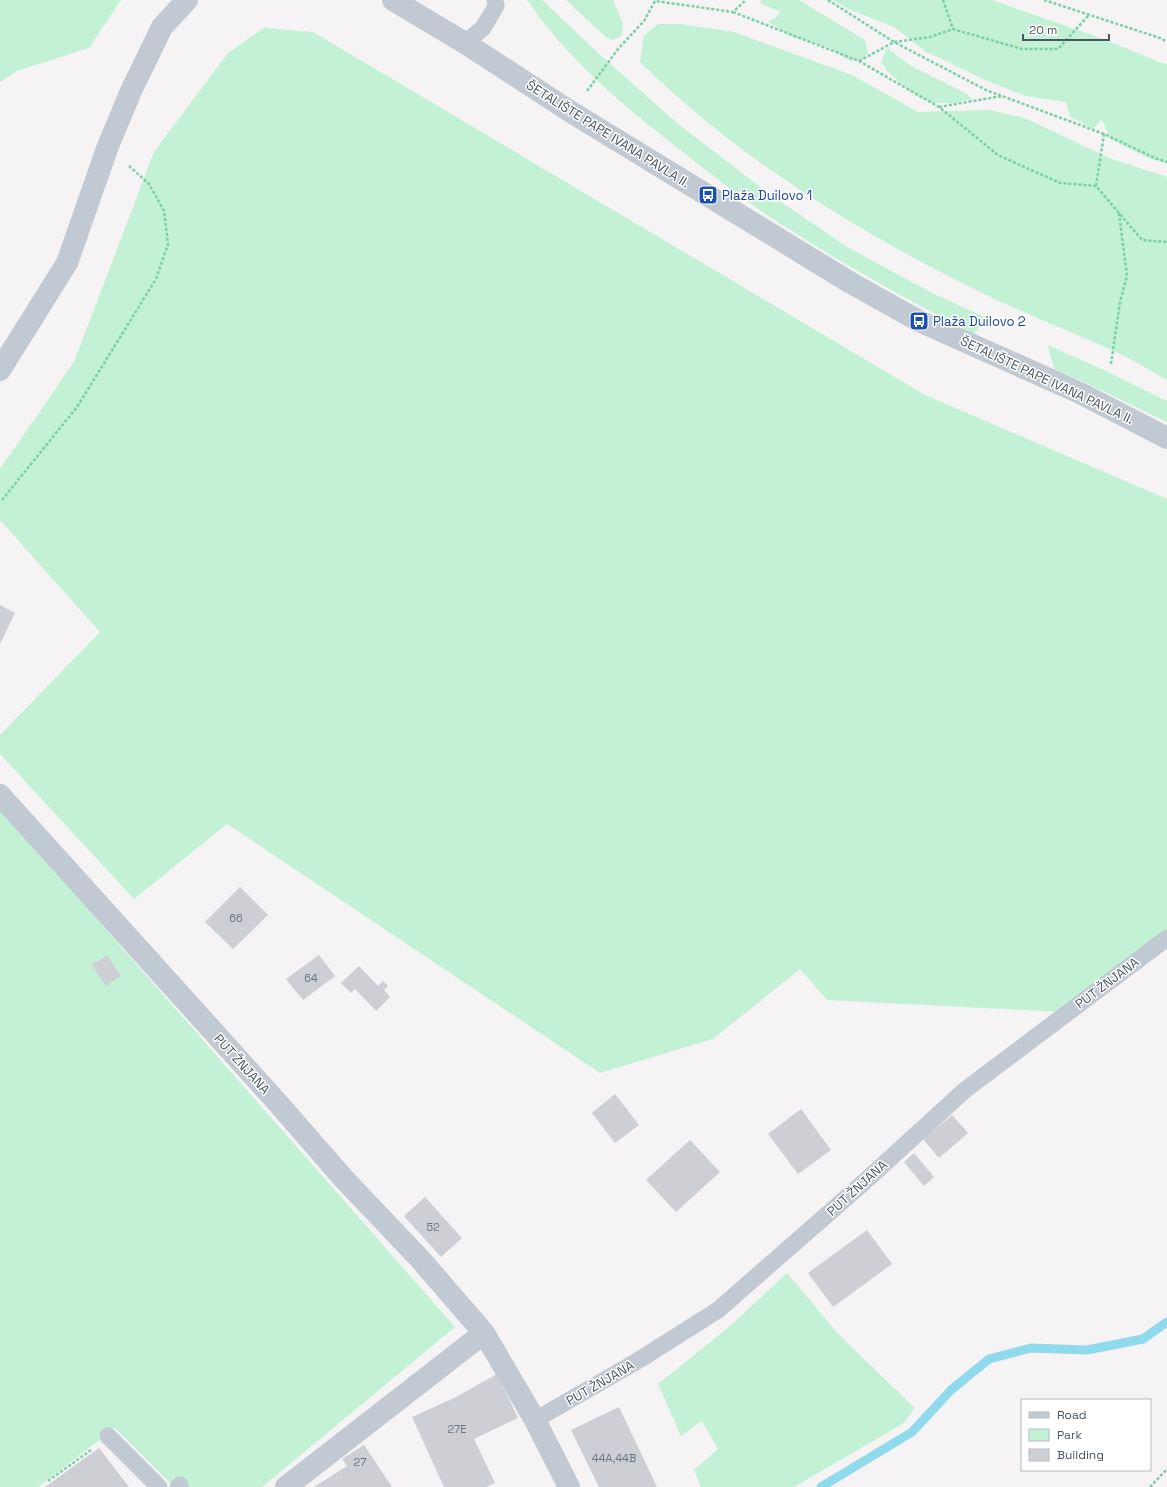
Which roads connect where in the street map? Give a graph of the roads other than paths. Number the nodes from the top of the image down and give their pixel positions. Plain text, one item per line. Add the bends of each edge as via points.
1 (186, 0) edge
2 (393, 0) edge
3 (494, 0) edge
4 (465, 43) junction
5 (0, 370) edge
6 (1167, 438) edge
7 (0, 795) edge
8 (1167, 938) edge
9 (484, 1333) junction
10 (535, 1420) junction
11 (108, 1436) road end
12 (159, 1487) edge
13 (286, 1487) edge
14 (569, 1487) edge

1 - 5 street via 162,27 131,91 108,146 67,263
2 - 4 street, ŠETALIŠTE PAPE IVANA PAVLA II.
3 - 4 lane via 496,6 483,28
4 - 6 street, ŠETALIŠTE PAPE IVANA PAVLA II. via 571,112 851,283 920,321 1080,393
7 - 9 street, PUT ŽNJANA
8 - 10 lane, PUT ŽNJANA via 965,1090 718,1310
9 - 10 street, PUT ŽNJANA
9 - 13 street
10 - 14 street, PUT ŽNJANA
11 - 12 lane

